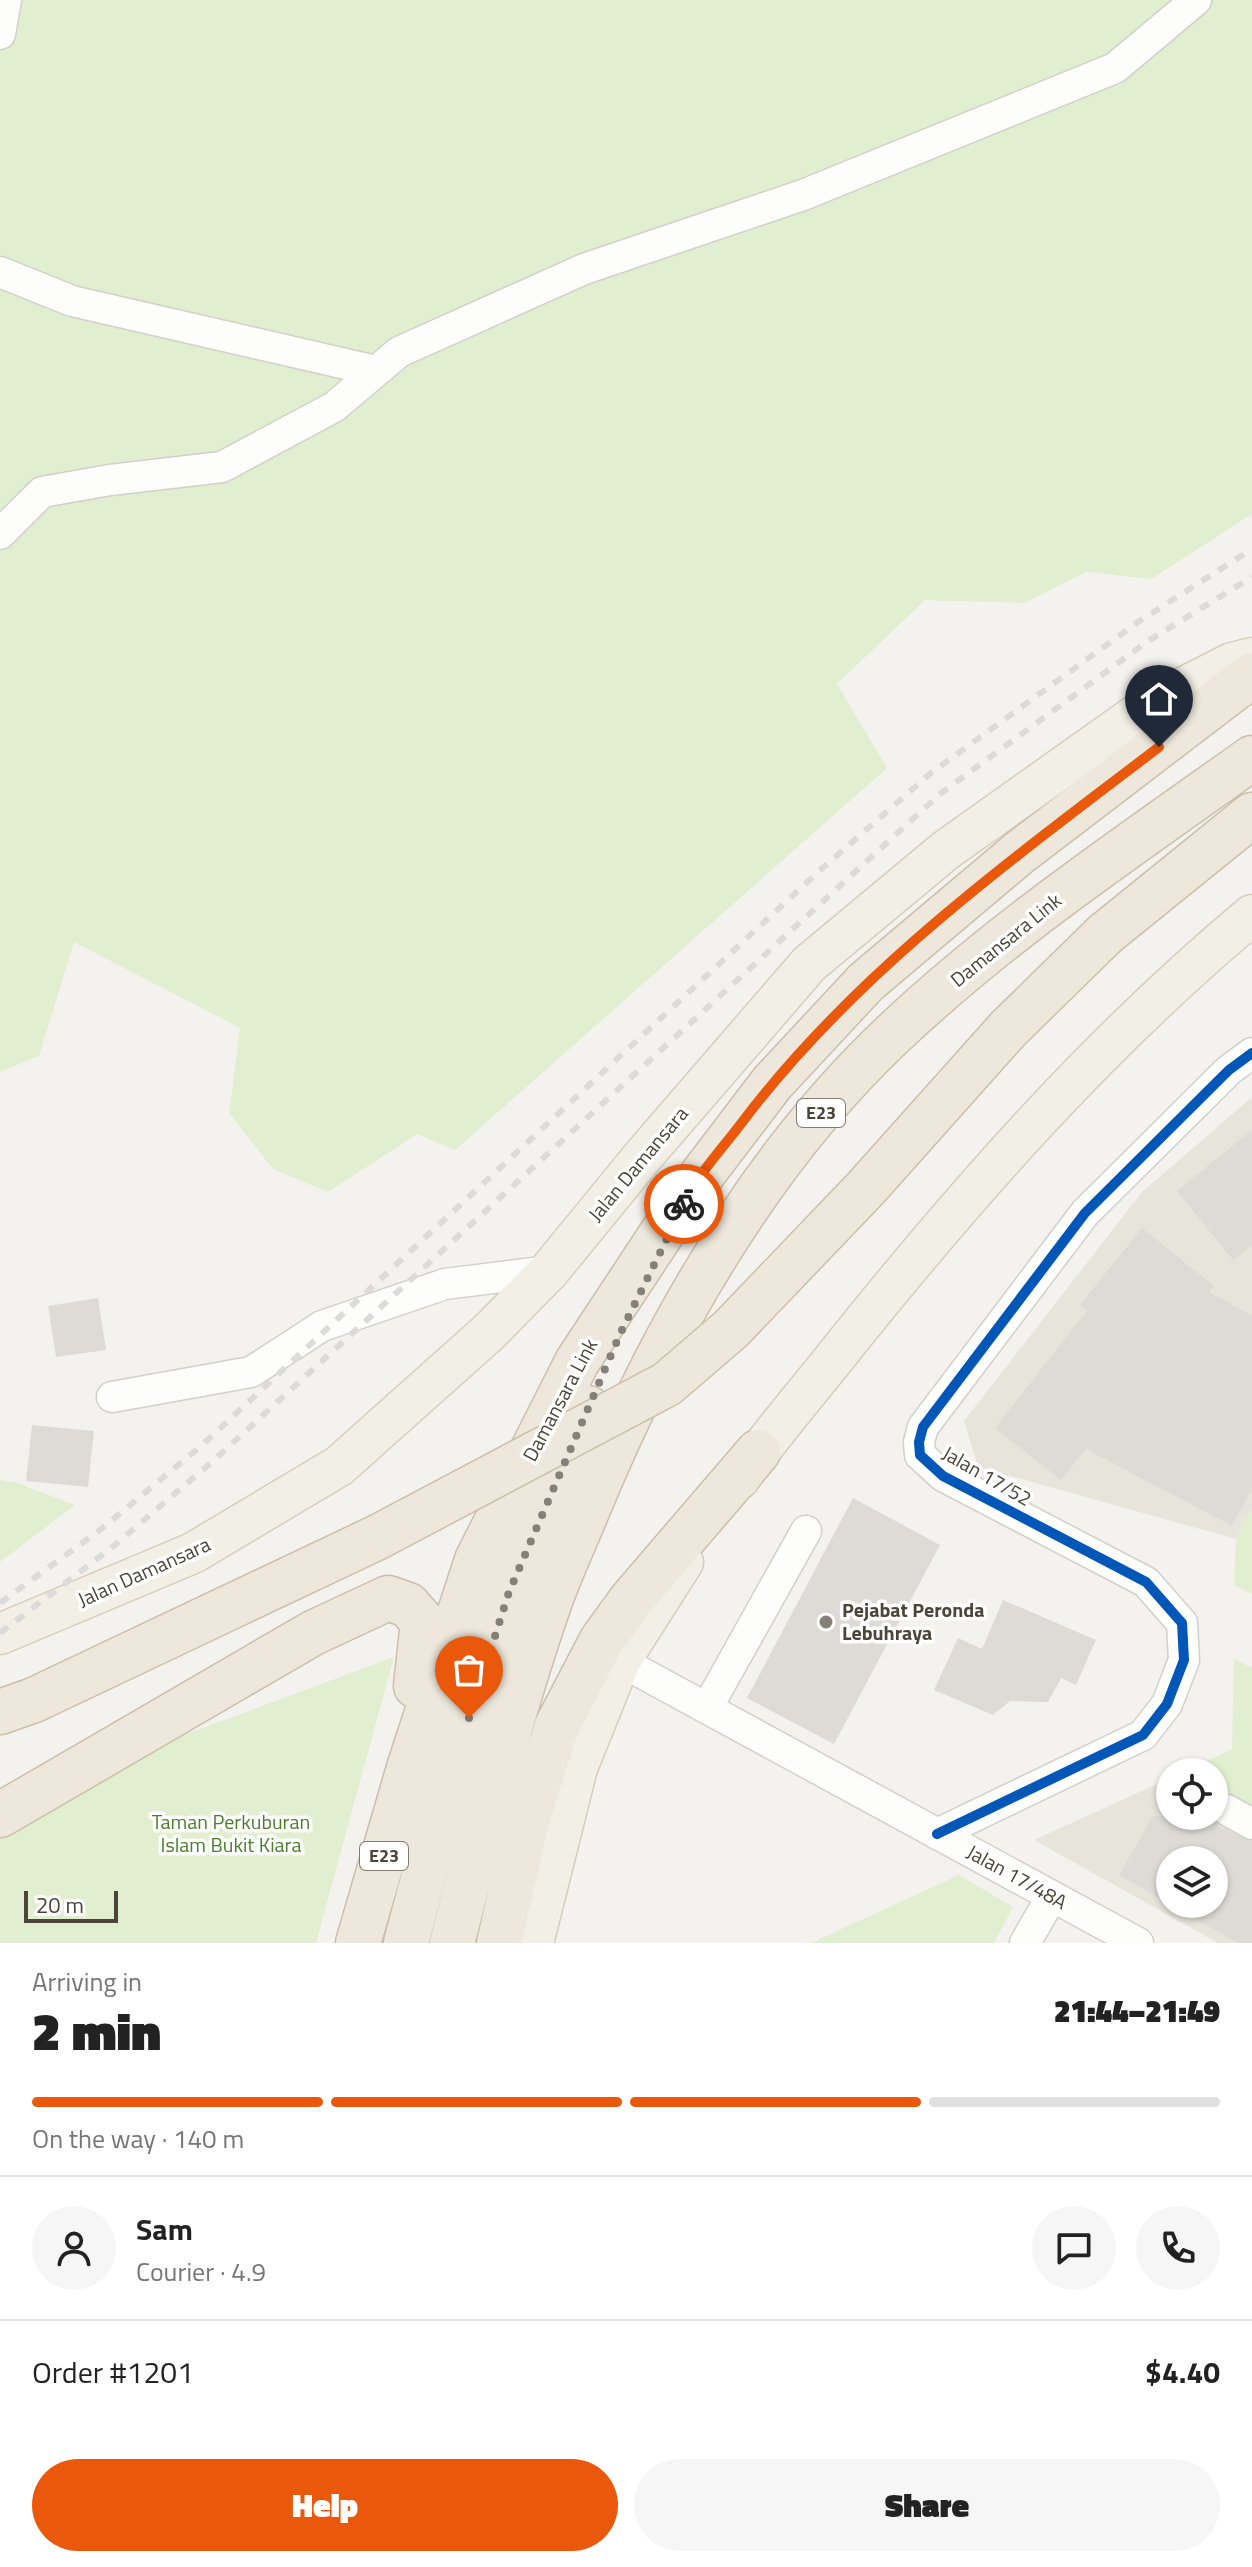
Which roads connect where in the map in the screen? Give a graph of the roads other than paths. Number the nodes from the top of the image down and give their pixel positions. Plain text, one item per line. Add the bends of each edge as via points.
1 (6, 0) edge
2 (1196, 0) edge
3 (0, 34) edge
4 (0, 272) edge
5 (376, 371) junction
6 (0, 534) edge
7 (1252, 658) edge
8 (1252, 675) edge
9 (1252, 758) edge
10 (1252, 815) edge
11 (1252, 915) edge
12 (1252, 1053) edge
13 (689, 1192) junction
14 (549, 1271) junction
15 (112, 1397) dead end
16 (758, 1452) junction
17 (806, 1531) dead end
18 (0, 1634) edge
19 (620, 1661) junction
20 (17, 1706) edge
21 (707, 1708) junction
22 (409, 1768) junction
23 (0, 1815) edge
24 (937, 1834) junction
25 (1052, 1896) junction
26 (358, 1943) edge
27 (406, 1943) edge
28 (452, 1943) edge
29 (499, 1943) edge
30 (533, 1943) edge
31 (1025, 1943) edge
32 (1138, 1943) edge

1 - 3 street
2 - 5 street via 1115,68 803,195 584,269 399,352
4 - 5 street via 72,301
5 - 6 street via 334,407 222,467 42,492
7 - 14 main road, Jalan Damansara via 1153,703 946,850 809,964
8 - 13 highway, Damansara Link / E23 via 1019,853 866,982 772,1083
9 - 28 highway, Damansara Link / E23 via 1041,908 892,1035 801,1135 711,1261 624,1421 551,1599 491,1793
10 - 20 highway, bridge via 1105,934 1008,1029 731,1329 667,1384 378,1537
11 - 16 main road via 1195,962 1066,1088 916,1257
12 - 24 street, Jalan 17/52 via 1085,1213 923,1427 920,1455 943,1476 1146,1582 1182,1623 1184,1660 1167,1704 1143,1735
13 - 22 highway, Damansara Link / E23 via 577,1362 477,1560
13 - 27 highway via 621,1332 509,1592 450,1778
14 - 15 street via 445,1284 322,1326 251,1372
14 - 18 main road, Jalan Damansara via 339,1466 193,1553
16 - 19 main road
16 - 29 highway via 602,1640 557,1726 528,1817
17 - 21 street
19 - 21 street, Jalan 17/48A
19 - 30 main road via 577,1768
21 - 24 street, Jalan 17/48A
22 - 23 highway via 423,1622 408,1605 388,1598 313,1633
22 - 26 highway, Damansara Link / E23
24 - 25 street, Jalan 17/48A
25 - 31 street
25 - 32 street, Jalan 17/48A

